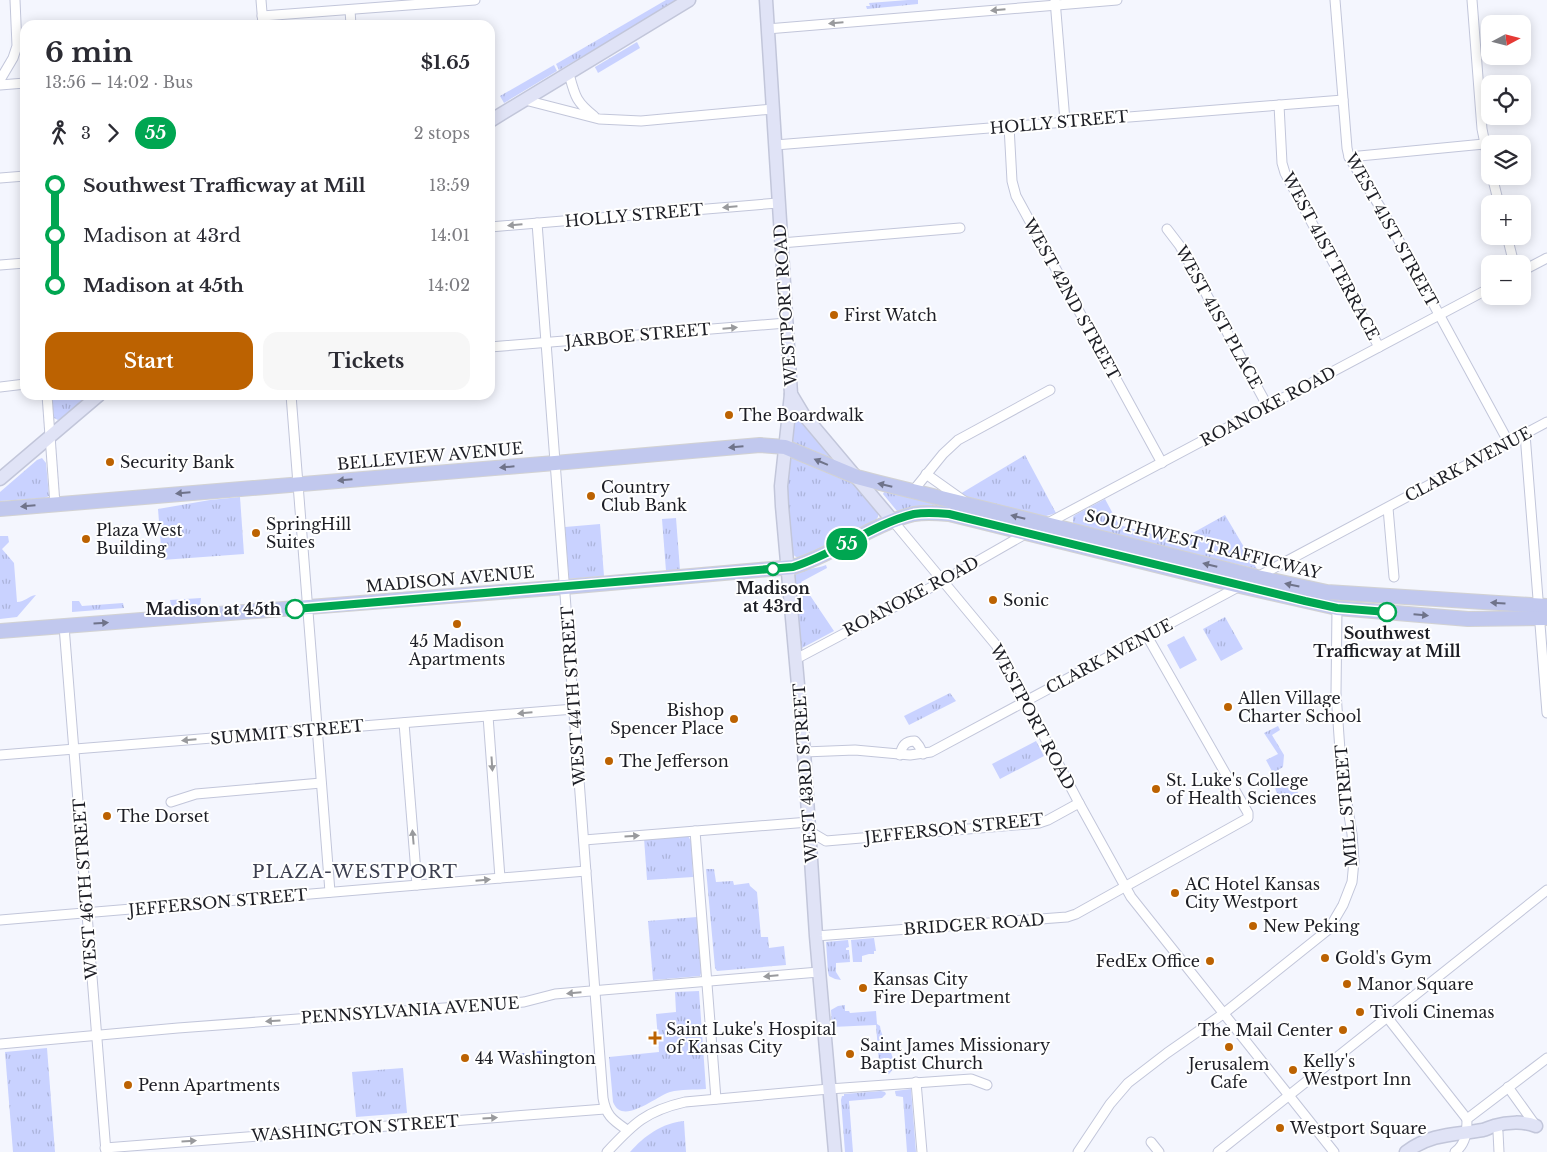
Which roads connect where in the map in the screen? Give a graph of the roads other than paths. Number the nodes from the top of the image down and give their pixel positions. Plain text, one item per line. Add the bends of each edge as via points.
1 (15, 0) edge
2 (261, 0) edge
3 (475, 0) edge
4 (689, 0) edge
5 (766, 0) edge
6 (1117, 0) edge
7 (1335, 0) edge
8 (1472, 0) edge
9 (1055, 3) edge
10 (350, 10) junction
11 (262, 20) edge
12 (270, 20) edge
13 (351, 20) edge
14 (767, 29) junction
15 (569, 74) junction
16 (0, 80) edge
17 (20, 83) edge
18 (0, 85) edge
19 (525, 100) junction
20 (1343, 100) junction
21 (1279, 105) junction
22 (772, 109) junction
23 (495, 118) edge
24 (599, 119) junction
25 (1064, 122) junction
26 (1009, 126) junction
27 (1483, 135) edge
28 (1481, 144) edge
29 (775, 145) junction
30 (1349, 157) junction
31 (20, 176) edge
32 (0, 178) edge
33 (778, 203) junction
34 (537, 223) junction
35 (495, 227) edge
36 (960, 228) dead end
37 (1167, 230) dead end
38 (781, 243) junction
39 (0, 255) edge
40 (1547, 258) edge
41 (20, 263) edge
42 (4, 265) edge
43 (1531, 266) edge
44 (1481, 293) edge
45 (1439, 315) junction
46 (786, 323) junction
47 (546, 343) junction
48 (495, 347) edge
49 (1379, 347) junction
50 (20, 385) edge
51 (0, 387) edge
52 (1050, 390) dead end
53 (790, 394) junction
54 (47, 400) edge
55 (93, 400) edge
56 (291, 400) edge
57 (1268, 407) junction
58 (1547, 422) edge
59 (1526, 434) junction
60 (50, 436) junction
61 (1509, 443) junction
62 (785, 447) junction
63 (555, 463) junction
64 (1162, 463) junction
65 (926, 474) junction
66 (857, 477) junction
67 (0, 479) edge
68 (298, 484) junction
69 (912, 491) junction
70 (55, 504) junction
71 (970, 505) junction
72 (1388, 508) junction
73 (0, 509) edge
74 (893, 521) junction
75 (1046, 524) junction
76 (1027, 533) junction
77 (787, 568) junction
78 (1257, 577) junction
79 (1394, 577) dead end
80 (943, 581) junction
81 (1240, 586) junction
82 (564, 587) junction
83 (1327, 592) junction
84 (1368, 595) junction
85 (308, 608) junction
86 (1337, 608) junction
87 (1544, 612) edge
88 (64, 626) junction
89 (0, 631) edge
90 (1147, 636) junction
91 (1545, 650) edge
92 (796, 659) junction
93 (1025, 701) junction
94 (574, 709) junction
95 (1547, 714) edge
96 (488, 716) junction
97 (404, 723) junction
98 (317, 730) junction
99 (74, 749) junction
100 (804, 752) junction
101 (900, 754) junction
102 (923, 754) junction
103 (0, 755) edge
104 (321, 783) junction
105 (172, 802) dead end
106 (1079, 804) junction
107 (809, 827) junction
108 (695, 831) junction
109 (584, 840) junction
110 (826, 841) junction
111 (811, 853) junction
112 (586, 871) junction
113 (500, 878) junction
114 (417, 885) junction
115 (1125, 886) junction
116 (1547, 890) edge
117 (330, 892) junction
118 (87, 912) junction
119 (0, 920) edge
120 (816, 936) junction
121 (819, 972) junction
122 (707, 981) junction
123 (595, 991) junction
124 (1223, 1014) junction
125 (1387, 1017) junction
126 (97, 1035) junction
127 (0, 1044) edge
128 (1547, 1058) edge
129 (916, 1082) junction
130 (987, 1085) dead end
131 (1508, 1088) junction
132 (829, 1089) junction
133 (1289, 1095) junction
134 (716, 1099) junction
135 (605, 1109) junction
136 (1467, 1125) junction
137 (1542, 1125) edge
138 (627, 1130) junction
139 (1491, 1131) junction
140 (1151, 1142) dead end
141 (106, 1150) edge
142 (607, 1152) edge
143 (835, 1152) edge
144 (922, 1152) edge
145 (1078, 1152) edge
146 (1159, 1152) edge
147 (1218, 1152) edge
148 (1334, 1152) edge
149 (1406, 1152) edge
150 (1455, 1152) edge
151 (1499, 1152) edge

1 - 16 street via 17,46
2 - 11 street
3 - 10 street
4 - 15 street
5 - 14 street, WESTPORT ROAD
6 - 9 street
7 - 20 street, WEST 41ST STREET
8 - 27 street
9 -> 14 street
9 - 25 street
10 - 12 street
10 - 13 street
14 - 22 street, WESTPORT ROAD
15 - 19 street
15 - 24 street via 577,99
17 - 18 street
19 - 23 street
19 - 24 street
20 - 21 street, HOLLY STREET
20 - 30 street, WEST 41ST STREET
21 - 25 street, HOLLY STREET
21 - 49 street, WEST 41ST TERRACE via 1285,173
22 - 24 street via 641,122
22 - 29 street, WESTPORT ROAD
25 - 26 street, HOLLY STREET
26 - 29 street, HOLLY STREET
26 - 64 street, WEST 42ND STREET via 1016,196
28 - 30 street
29 - 33 street, WESTPORT ROAD
30 - 45 street, WEST 41ST STREET
31 - 32 street
33 -> 34 street, HOLLY STREET
33 - 38 street, WESTPORT ROAD
34 -> 35 street, HOLLY STREET
34 - 47 street, WEST 44TH STREET
36 - 38 street
37 - 57 street, WEST 41ST PLACE via 1180,246
38 - 46 street, WESTPORT ROAD
39 - 42 street
40 - 43 street
41 - 42 street
44 - 45 street, ROANOKE ROAD
45 - 49 street, ROANOKE ROAD
45 - 61 street, WEST 41ST STREET
47 -> 46 street, JARBOE STREET
46 - 53 street, WESTPORT ROAD
47 - 48 street, JARBOE STREET
47 - 63 street, WEST 44TH STREET
49 - 57 street, ROANOKE ROAD
50 - 51 street
52 - 65 street via 958,440
53 - 62 street, WEST 43RD STREET
53 - 66 street, WESTPORT ROAD
54 - 60 street
55 - 60 street
56 - 68 street
57 - 64 street, ROANOKE ROAD
58 - 59 street, CLARK AVENUE
59 - 61 street, CLARK AVENUE
59 - 87 street
60 - 67 street
60 - 70 street
61 - 72 street, CLARK AVENUE
62 -> 63 main road, BELLEVIEW AVENUE via 760,445
66 -> 62 main road, BELLEVIEW AVENUE
62 - 77 street, WEST 43RD STREET via 781,486
63 -> 68 main road, BELLEVIEW AVENUE
63 - 82 street, WEST 44TH STREET
64 - 75 street, ROANOKE ROAD
65 - 69 street
65 - 71 street
69 -> 66 main road, SOUTHWEST TRAFFICWAY
66 - 74 street, WESTPORT ROAD
68 -> 70 main road, BELLEVIEW AVENUE
68 - 85 street
69 - 71 main road, SOUTHWEST TRAFFICWAY
70 -> 73 main road, BELLEVIEW AVENUE
75 -> 71 main road, SOUTHWEST TRAFFICWAY
72 - 78 street, CLARK AVENUE
72 - 79 street
74 - 76 main road, SOUTHWEST TRAFFICWAY via 914,514 949,514
74 - 77 main road, MADISON AVENUE via 811,561
74 - 80 street, WESTPORT ROAD
78 -> 75 main road, SOUTHWEST TRAFFICWAY
76 - 80 street, ROANOKE ROAD
76 - 81 main road, SOUTHWEST TRAFFICWAY
77 - 82 main road, MADISON AVENUE
77 - 92 street, WEST 43RD STREET
83 -> 78 main road, SOUTHWEST TRAFFICWAY
80 - 92 street, ROANOKE ROAD
80 - 93 street, WESTPORT ROAD via 996,645
81 - 86 main road, SOUTHWEST TRAFFICWAY
81 - 90 street, CLARK AVENUE
82 - 85 main road, MADISON AVENUE
82 - 94 street, WEST 44TH STREET
83 - 84 main road, SOUTHWEST TRAFFICWAY
83 - 86 main road
84 - 86 main road
87 -> 84 main road, SOUTHWEST TRAFFICWAY
88 -> 85 main road, MADISON AVENUE
85 - 98 street
86 -> 87 main road, SOUTHWEST TRAFFICWAY via 1468,619
86 - 124 street, MILL STREET via 1336,693 1341,765 1354,862 1352,882 1329,929
87 - 91 street
88 - 89 main road, MADISON AVENUE
88 - 99 street, WEST 46TH STREET
90 - 93 street, CLARK AVENUE
90 - 115 street, BRIDGER ROAD via 1248,818
91 - 95 street
92 - 100 street, WEST 43RD STREET
93 - 102 street, CLARK AVENUE
93 - 106 street, WESTPORT ROAD
94 -> 96 street, SUMMIT STREET
94 - 109 street, WEST 44TH STREET
96 - 97 street, SUMMIT STREET
96 -> 113 street
97 - 98 street, SUMMIT STREET
114 -> 97 street
98 -> 99 street, SUMMIT STREET
98 - 104 street
99 - 103 street, SUMMIT STREET
99 - 118 street, WEST 46TH STREET
100 - 101 street, CLARK AVENUE via 855,750
100 - 107 street, WEST 43RD STREET
101 - 102 street, CLARK AVENUE
101 - 102 street via 908,741 915,741
104 - 105 street via 196,794
104 - 117 street
106 - 110 street, JEFFERSON STREET via 1038,823
106 - 115 street, WESTPORT ROAD
107 - 108 street
107 - 110 street
107 - 111 street, WEST 43RD STREET
109 -> 108 street
108 - 122 street
109 - 112 street, WEST 44TH STREET
110 - 111 street
111 - 120 street, WEST 43RD STREET
112 - 113 street, JEFFERSON STREET
112 - 123 street, WEST 44TH STREET
114 -> 113 street, JEFFERSON STREET
114 - 117 street, JEFFERSON STREET
115 - 120 street, BRIDGER ROAD via 1067,917
115 - 124 street, WESTPORT ROAD
116 - 125 street
117 - 118 street, JEFFERSON STREET
118 - 119 street, JEFFERSON STREET
118 - 126 street, WEST 46TH STREET
120 - 121 street, WEST 43RD STREET
121 -> 122 street, PENNSYLVANIA AVENUE
121 - 132 street, WEST 43RD STREET
122 - 123 street, PENNSYLVANIA AVENUE
122 - 134 street
123 -> 126 street, PENNSYLVANIA AVENUE via 555,994 524,1002
123 - 135 street, WEST 44TH STREET
124 - 133 street, WESTPORT ROAD
124 - 145 street, MILL STREET via 1128,1084 1110,1104
125 - 133 street
125 - 136 street
126 - 127 street, PENNSYLVANIA AVENUE
126 - 141 street, WEST 46TH STREET
128 - 131 street
129 - 130 street via 971,1079
129 - 132 street
129 - 144 street
131 - 136 street
131 - 137 street
132 - 134 street
132 - 143 street, WEST 43RD STREET
133 - 147 street
133 - 148 street, WESTPORT ROAD
134 - 138 street via 664,1107
135 - 138 street
141 -> 135 street, WASHINGTON STREET
136 - 139 street
136 - 149 street
136 - 150 street via 1460,1148
137 - 139 street via 1525,1122 1499,1125
138 - 142 street
139 - 151 street
140 - 146 street

